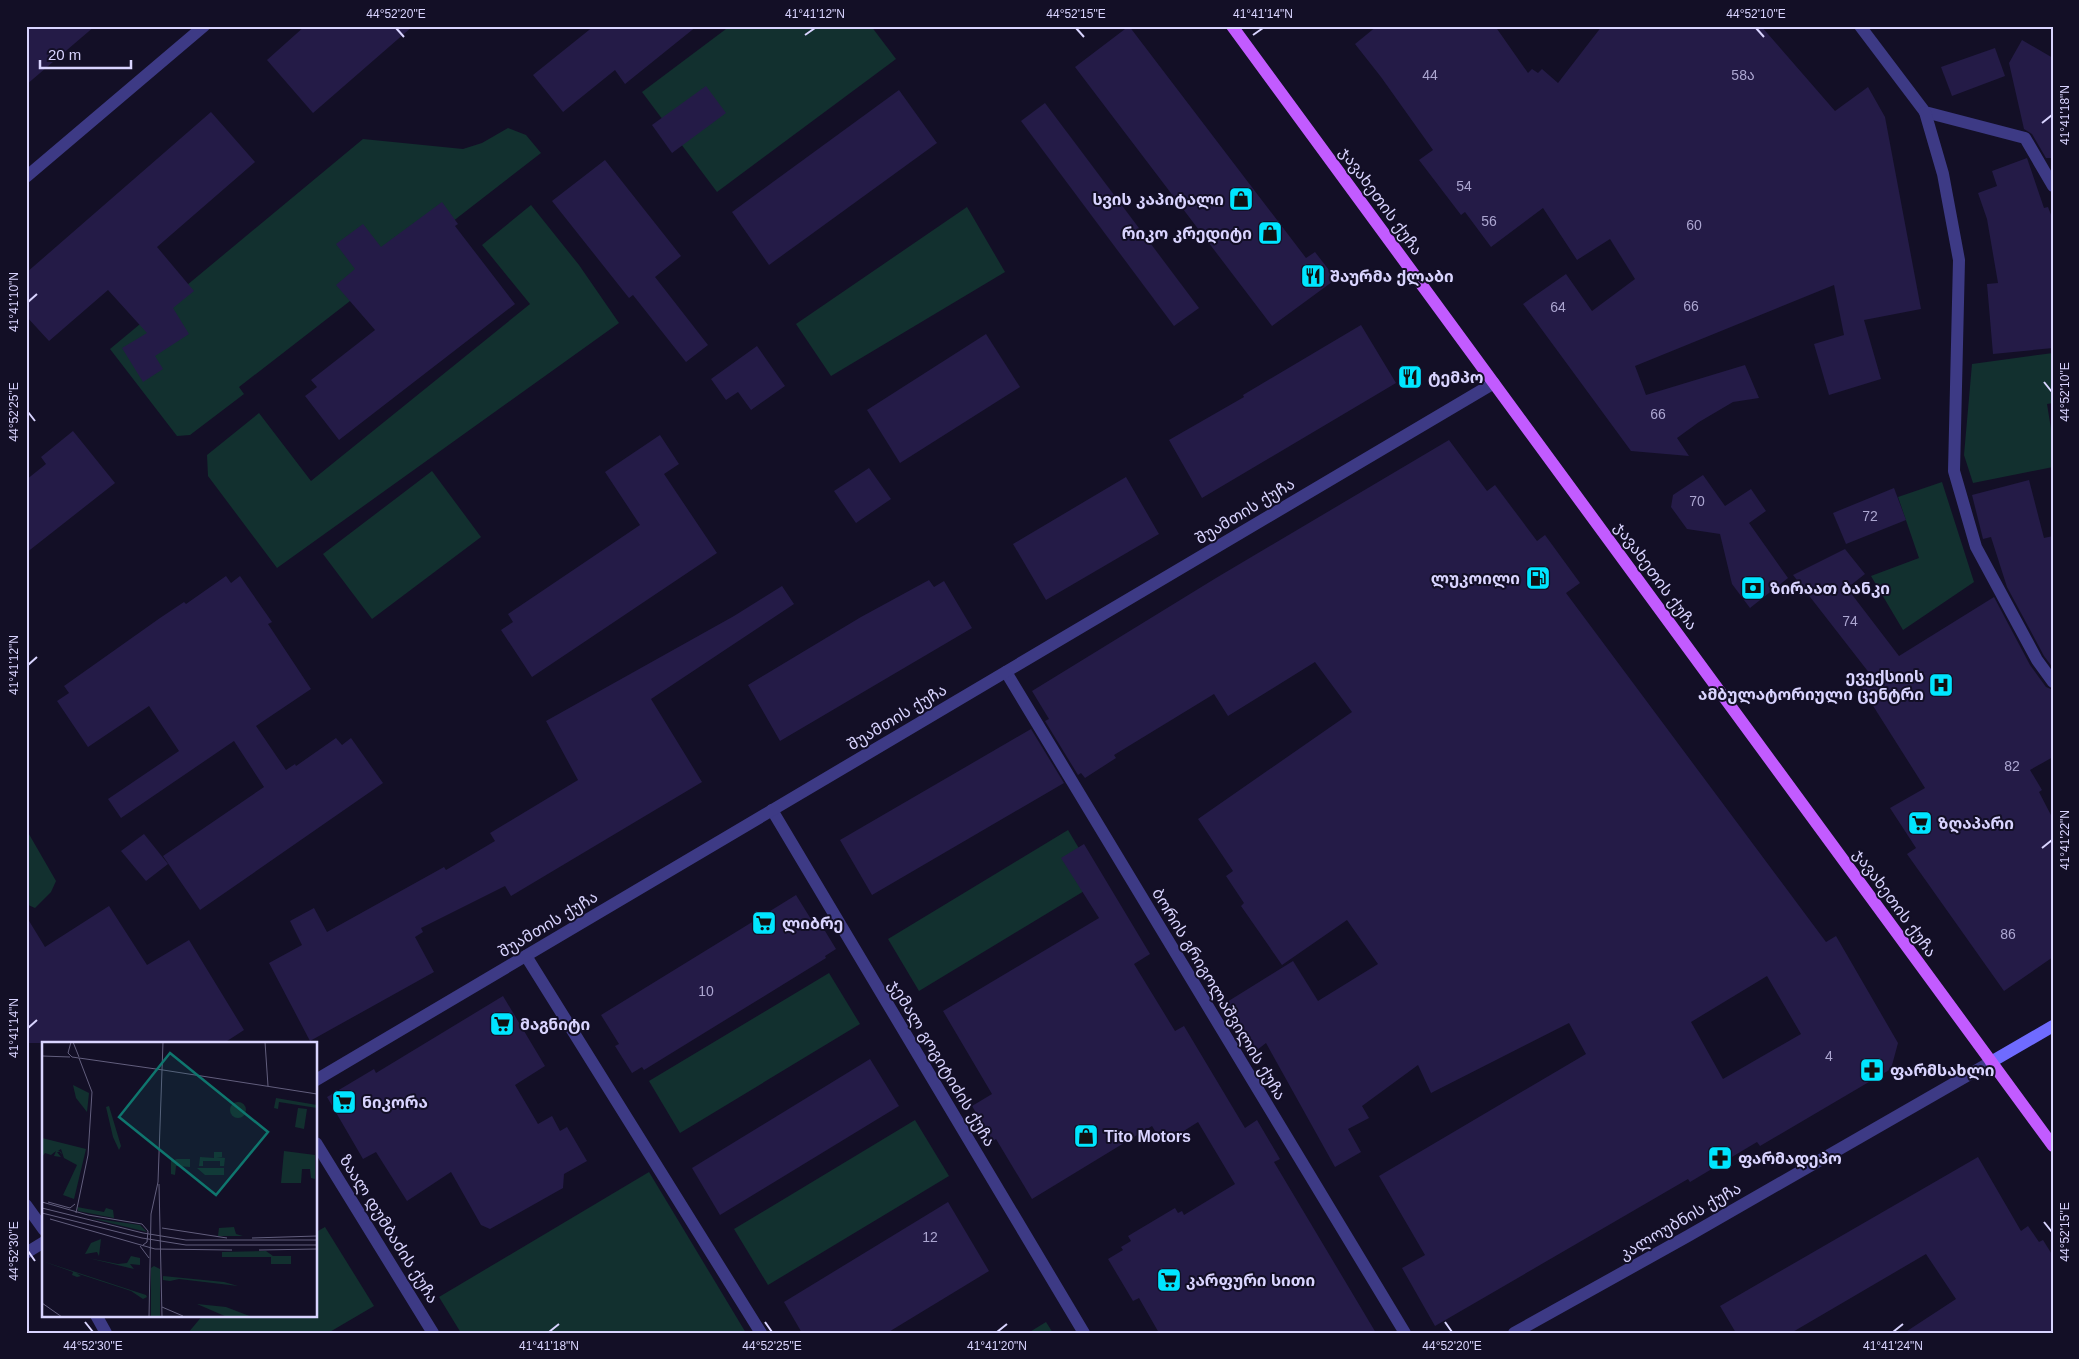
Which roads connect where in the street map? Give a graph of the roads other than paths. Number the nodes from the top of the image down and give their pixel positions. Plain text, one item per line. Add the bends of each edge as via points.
1 (204, 26) edge
2 (1232, 26) edge
3 (1860, 26) edge
4 (1924, 112) junction
5 (26, 177) edge
6 (2053, 186) edge
7 (1494, 382) junction
8 (1006, 672) junction
9 (2053, 682) edge
10 (772, 810) junction
11 (526, 956) junction
12 (2053, 1026) edge
13 (1991, 1062) junction
14 (318, 1079) edge
15 (318, 1146) edge
16 (2053, 1146) edge
17 (26, 1205) edge
18 (42, 1227) edge
19 (42, 1243) edge
20 (26, 1253) edge
21 (97, 1316) edge
22 (106, 1333) edge
23 (433, 1333) edge
24 (761, 1333) edge
25 (1084, 1333) edge
26 (1405, 1333) edge
27 (1514, 1333) edge

1 - 5 street
2 - 7 main road, ჯავახეთის ქუჩა
3 - 4 street
4 - 6 street via 2024,138
4 - 9 street via 1943,174 1959,260 1954,471 1976,547 2037,660
7 - 8 street, შუამთის ქუჩა
7 - 13 main road, ჯავახეთის ქუჩა
8 - 10 street, შუამთის ქუჩა
8 - 26 street, ბორის გრიგოლაშვილის ქუჩა
10 - 11 street, შუამთის ქუჩა
10 - 25 street, ჯემალ გოგიტიძის ქუჩა
11 - 14 street, შუამთის ქუჩა
11 - 24 street
12 - 13 main road
13 - 16 main road, ჯავახეთის ქუჩა
13 - 27 street, კალოუბნის ქუჩა
15 - 23 street, ზაალ დუმბაძის ქუჩა
17 - 18 street
19 - 20 street
21 - 22 street

